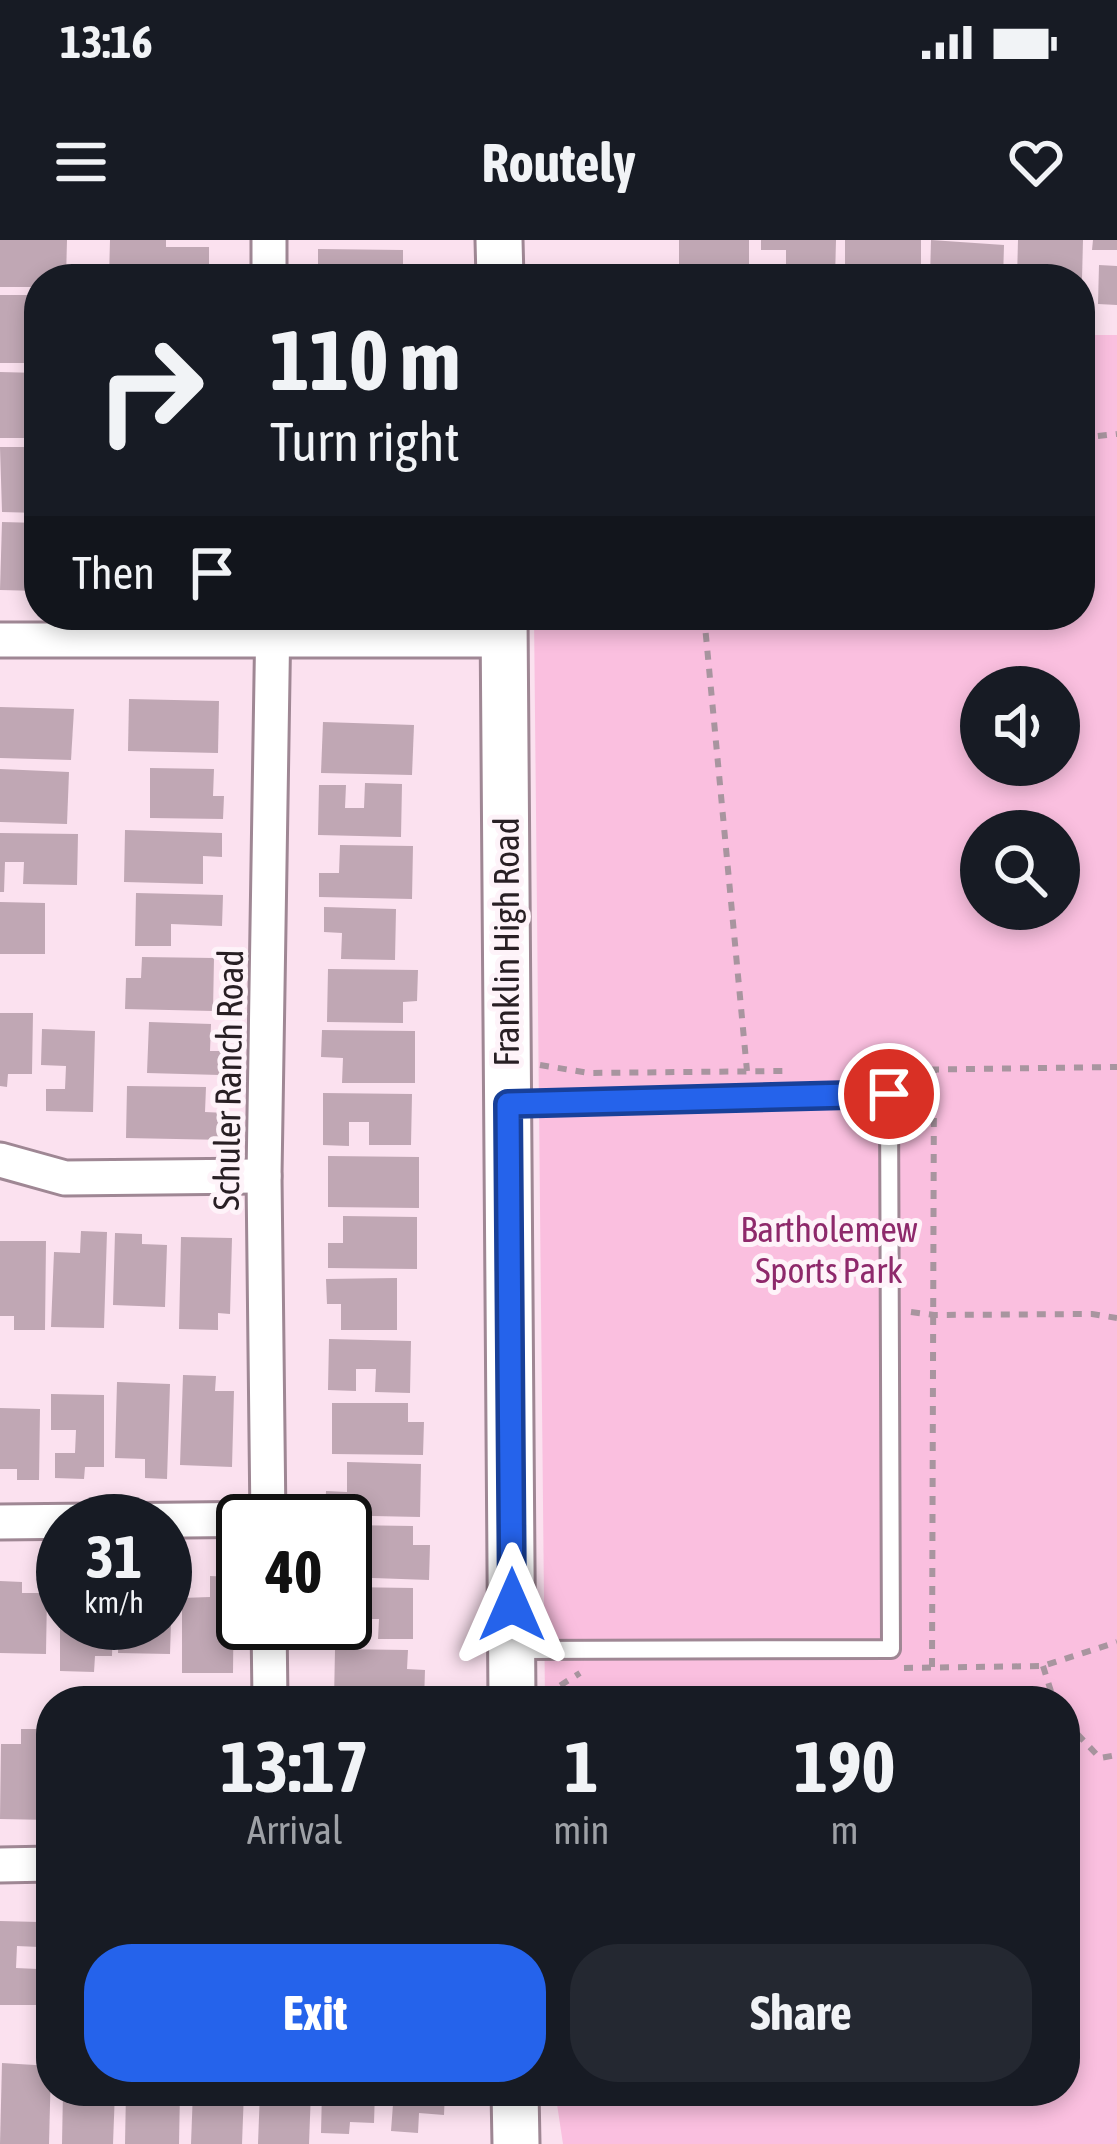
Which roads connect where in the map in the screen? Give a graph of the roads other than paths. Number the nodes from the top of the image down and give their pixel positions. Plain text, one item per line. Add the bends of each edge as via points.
1 (228, 630) edge
2 (274, 630) edge
3 (504, 630) edge
4 (0, 640) edge
5 (507, 1082) junction
6 (0, 1160) edge
7 (264, 1176) junction
8 (268, 1494) edge
9 (216, 1520) edge
10 (0, 1522) edge
11 (269, 1650) edge
12 (512, 1650) junction
13 (270, 1686) edge
14 (512, 1686) edge
15 (36, 1864) edge
16 (0, 1865) edge
17 (515, 2106) edge
18 (516, 2144) edge

1 - 4 street
2 - 7 street, Schuler Ranch Road
3 - 5 street, Franklin High Road
5 - 12 street, Franklin High Road
5 - 12 lane via 889,1094 891,1649
6 - 7 street via 65,1178
7 - 8 street, Schuler Ranch Road
9 - 10 street
11 - 13 street
12 - 14 street, Franklin High Road
15 - 16 street
17 - 18 street

